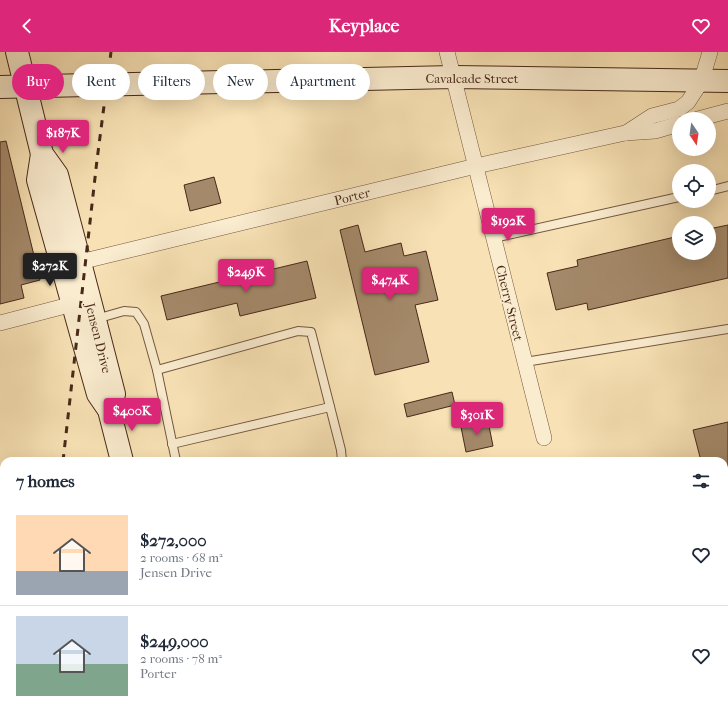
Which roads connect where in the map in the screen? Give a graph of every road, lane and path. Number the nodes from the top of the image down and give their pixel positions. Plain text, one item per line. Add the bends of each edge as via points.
1 (17, 52) edge
2 (447, 52) edge
3 (710, 52) edge
4 (20, 64) edge
5 (453, 77) junction
6 (728, 81) edge
7 (702, 82) junction
8 (64, 86) edge
9 (0, 87) edge
10 (12, 87) edge
11 (28, 100) edge
12 (728, 111) edge
13 (716, 114) edge
14 (672, 126) edge
15 (626, 133) junction
16 (42, 154) junction
17 (476, 166) junction
18 (728, 186) edge
19 (716, 189) edge
20 (672, 199) edge
21 (494, 238) junction
22 (80, 262) junction
23 (73, 304) junction
24 (95, 320) junction
25 (0, 323) edge
26 (728, 329) edge
27 (525, 362) junction
28 (156, 370) junction
29 (330, 407) junction
30 (109, 410) junction
31 (544, 438) dead end
32 (172, 444) junction
33 (121, 457) edge
34 (175, 457) edge
35 (342, 457) edge

1 - 4 main road, Jensen Drive
2 - 5 street, Cherry Street
3 - 7 street, Porter
5 - 7 main road, Cavalcade Street
5 - 8 main road, Cavalcade Street
5 - 17 street, Cherry Street
6 - 7 main road, Cavalcade Street
7 - 15 street, Porter via 688,102 679,108 652,116
9 - 10 main road, Cavalcade Street
11 - 16 main road, Jensen Drive
12 - 13 street
14 - 15 street, Porter via 656,131
15 - 17 street, Porter
16 - 22 main road, Jensen Drive via 57,175
16 - 23 main road, Jensen Drive via 38,180
17 - 21 street, Cherry Street
17 - 22 street, Porter
18 - 19 lane
20 - 21 lane
21 - 27 street, Cherry Street
22 - 24 main road, Jensen Drive
23 - 25 street
23 - 30 main road, Jensen Drive via 98,394
24 - 28 lane via 124,311 136,312 144,324
24 - 30 main road, Jensen Drive via 114,394
26 - 27 lane
27 - 31 street, Cherry Street
28 - 29 lane via 298,331 311,332
28 - 32 lane
29 - 32 lane
29 - 35 lane
30 - 33 main road, Jensen Drive
32 - 34 lane

